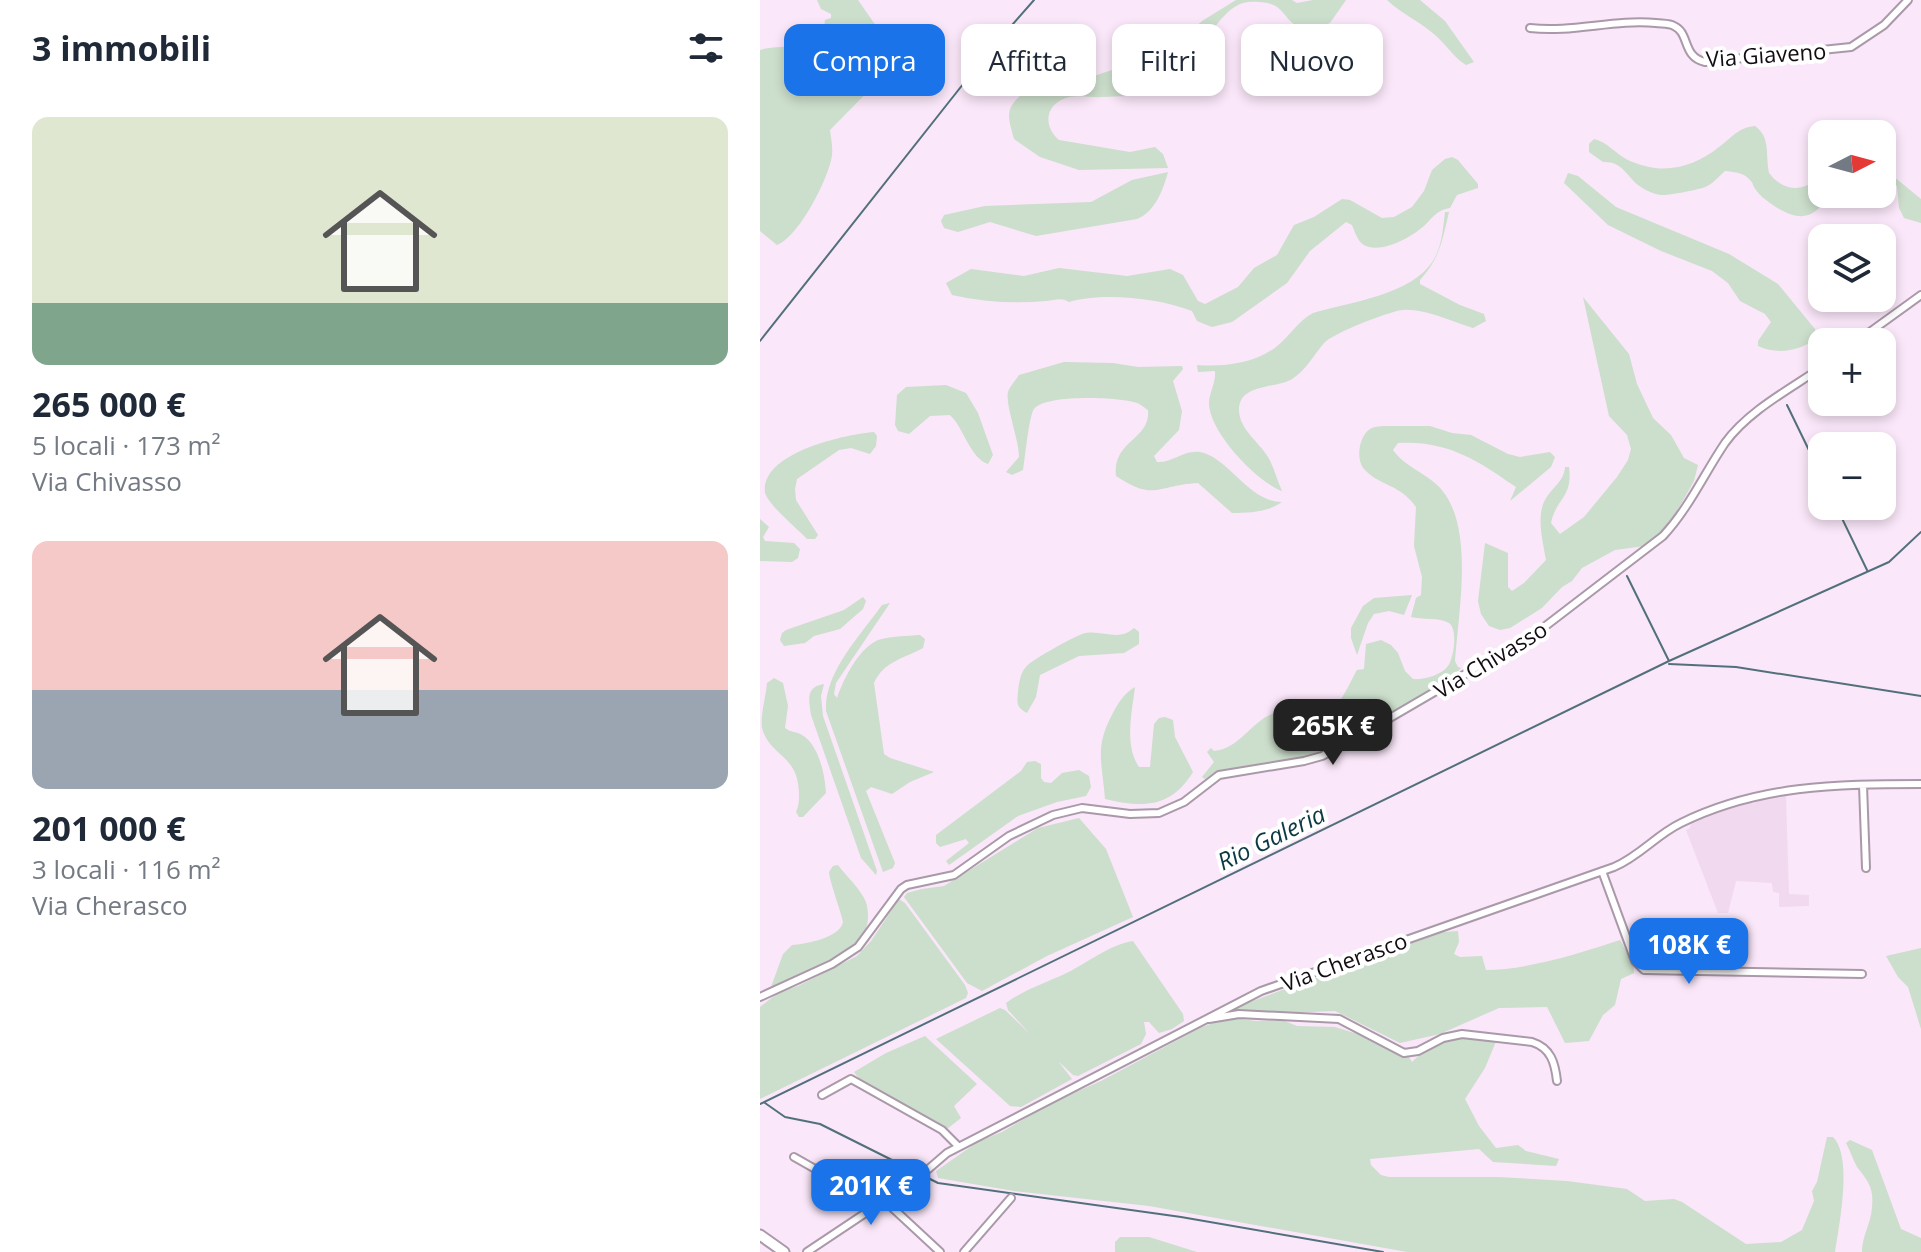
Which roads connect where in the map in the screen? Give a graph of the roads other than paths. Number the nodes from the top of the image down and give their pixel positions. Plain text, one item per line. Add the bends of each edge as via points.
1 (1908, 0) edge
2 (1530, 28) dead end
3 (1921, 295) edge
4 (1875, 328) edge
5 (1808, 377) edge
6 (1921, 784) edge
7 (1863, 785) junction
8 (1866, 868) dead end
9 (1602, 871) junction
10 (1862, 974) dead end
11 (760, 997) edge
12 (1202, 1020) junction
13 (1557, 1081) dead end
14 (822, 1095) dead end
15 (959, 1147) junction
16 (794, 1157) dead end
17 (1011, 1198) dead end
18 (881, 1202) junction
19 (760, 1235) edge
20 (784, 1252) edge
21 (807, 1252) edge
22 (940, 1252) edge
23 (964, 1252) edge

1 - 2 street, Via Giaveno via 1884,25 1851,47 1705,62 1691,55 1681,31 1671,25
3 - 4 street
5 - 11 street, Via Chivasso via 1739,427 1663,536 1539,631 1496,657 1322,756 1219,775 1167,811 1082,808 1042,819 954,875 907,885 858,947
6 - 7 street, Via Cherasco
7 - 8 street
7 - 9 street, Via Cherasco via 1778,790 1730,802 1666,830 1631,860
9 - 10 street via 1635,961 1644,970
9 - 12 street, Via Cherasco via 1261,991
12 - 13 street via 1239,1014 1329,1017 1404,1053 1462,1034 1532,1042 1549,1053
12 - 15 street, Via Cherasco
14 - 15 street via 851,1079 942,1130
15 - 18 street, Via Cherasco
16 - 18 street
17 - 23 street
18 - 21 street, Via Cherasco
18 - 22 street
19 - 20 main road

